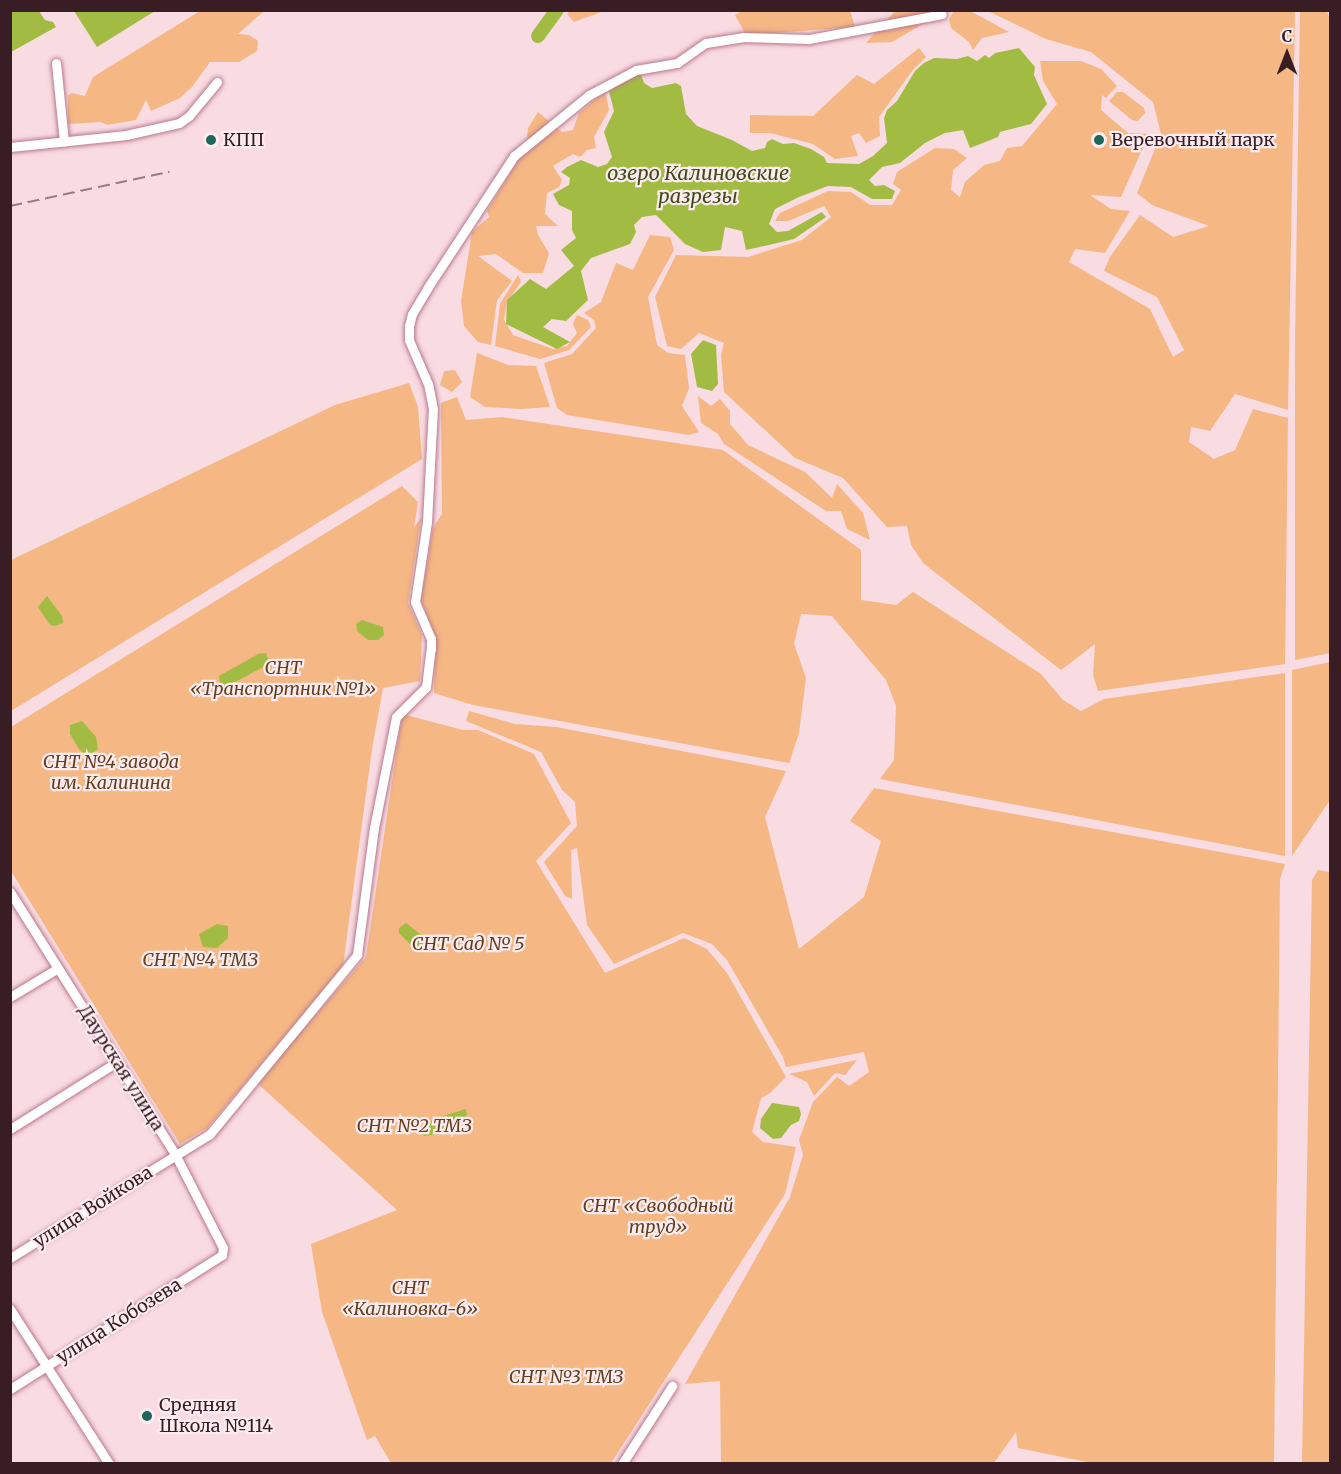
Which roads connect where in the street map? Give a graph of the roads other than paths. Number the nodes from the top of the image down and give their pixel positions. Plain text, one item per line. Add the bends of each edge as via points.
1 (942, 14) dead end
2 (56, 63) dead end
3 (217, 82) dead end
4 (64, 141) junction
5 (10, 147) edge
6 (10, 892) edge
7 (58, 968) junction
8 (10, 997) edge
9 (117, 1062) junction
10 (10, 1129) edge
11 (176, 1156) junction
12 (223, 1248) joint
13 (10, 1258) edge
14 (10, 1310) edge
15 (48, 1366) junction
16 (672, 1386) dead end
17 (10, 1389) edge
18 (109, 1464) edge
19 (622, 1464) edge

1 - 11 street, улица Войкова via 809,39 743,37 706,43 677,63 636,70 589,95 529,142 508,165 428,287 409,326 409,340 428,384 433,410 427,522 415,602 431,639 431,649 426,687 396,717 374,828 357,956 210,1134
2 - 4 street
3 - 4 street via 179,123 126,135
4 - 5 street
6 - 7 street, Даурская улица
7 - 8 street
7 - 9 street, Даурская улица
9 - 10 street
9 - 11 street, Даурская улица
11 - 12 street, Даурская улица
11 - 13 street, улица Войкова
12 - 15 street, улица Кобозева via 222,1255
14 - 15 street
15 - 17 street, улица Кобозева
15 - 18 street
16 - 19 street

